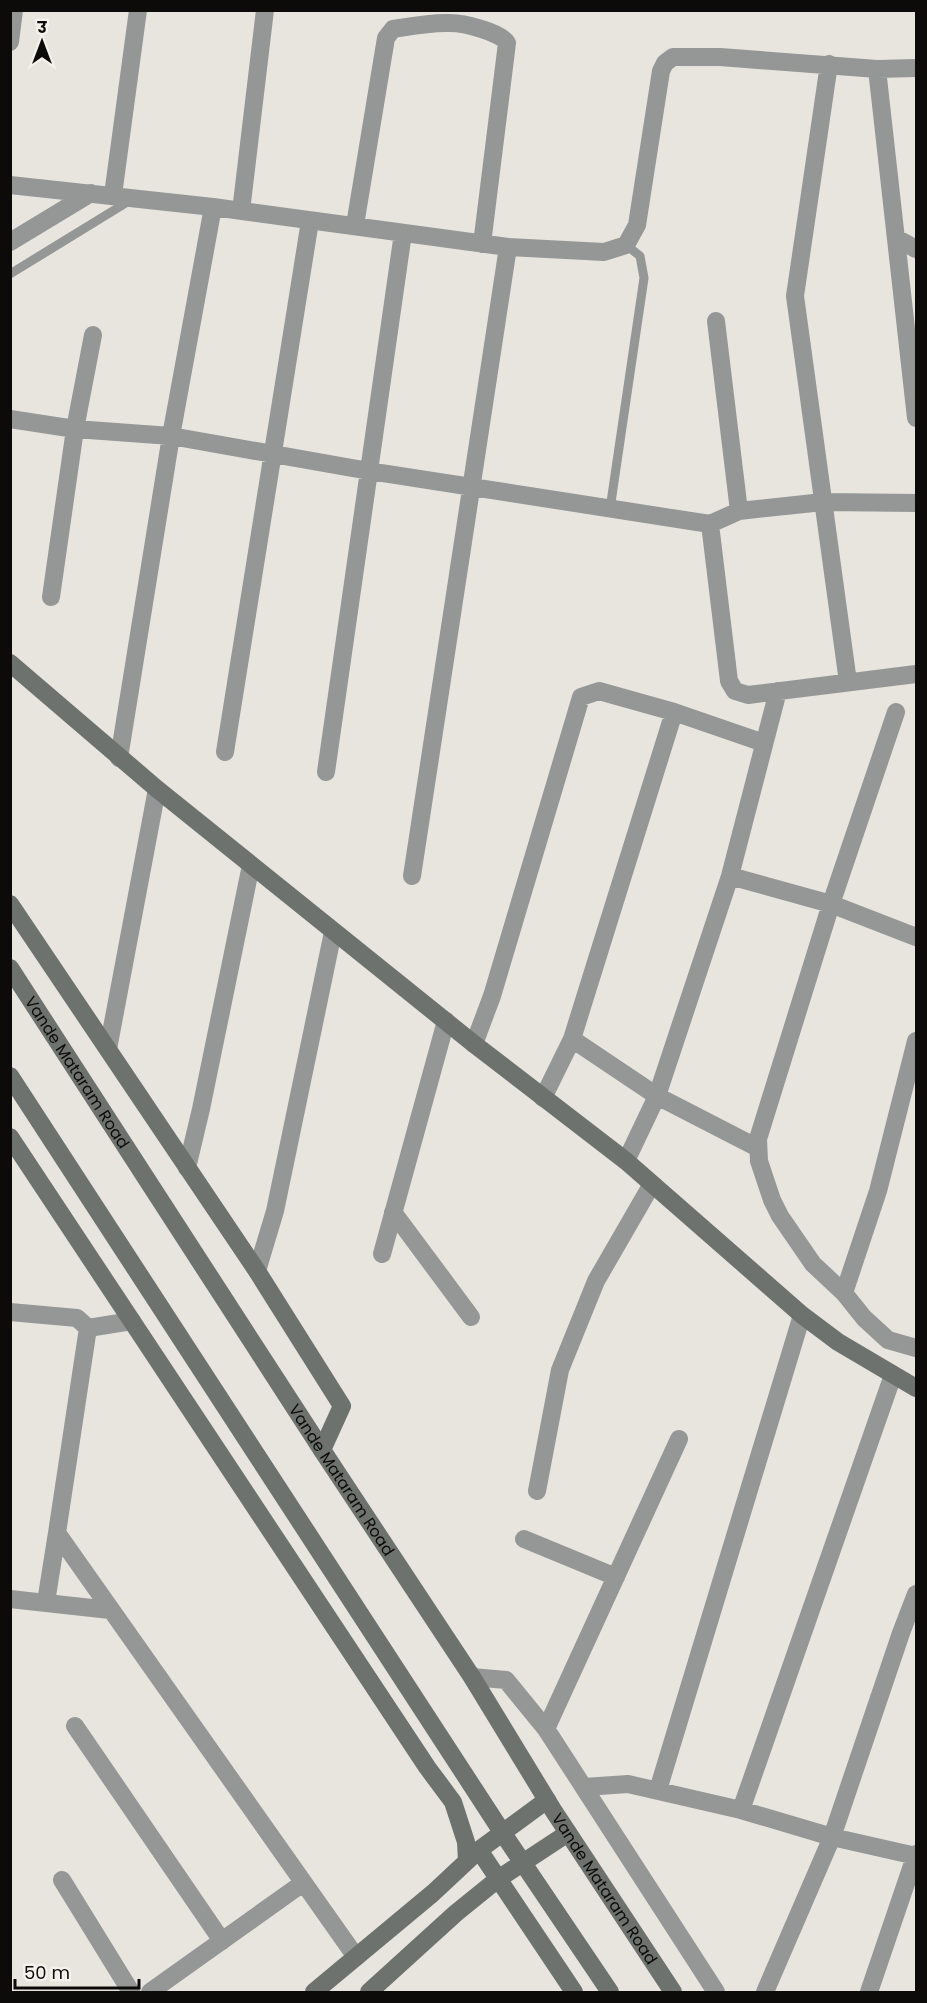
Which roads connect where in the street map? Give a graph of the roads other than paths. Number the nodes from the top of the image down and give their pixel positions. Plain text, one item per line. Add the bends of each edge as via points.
1 (14, 10) edge
2 (138, 10) edge
3 (265, 10) edge
4 (10, 42) edge
5 (829, 64) junction
6 (916, 68) edge
7 (877, 69) junction
8 (10, 185) edge
9 (91, 193) junction
10 (113, 195) junction
11 (134, 198) junction
12 (213, 207) junction
13 (241, 211) junction
14 (310, 221) junction
15 (355, 225) junction
16 (403, 233) junction
17 (896, 238) junction
18 (10, 242) edge
19 (482, 244) junction
20 (626, 245) junction
21 (508, 247) junction
22 (916, 249) edge
23 (10, 274) edge
24 (716, 321) dead end
25 (93, 335) dead end
26 (916, 418) edge
27 (10, 419) edge
28 (75, 429) junction
29 (171, 436) junction
30 (272, 455) junction
31 (369, 471) junction
32 (472, 486) junction
33 (823, 502) junction
34 (916, 502) edge
35 (610, 509) junction
36 (739, 511) junction
37 (710, 524) junction
38 (51, 597) dead end
39 (10, 663) edge
40 (916, 674) edge
41 (848, 682) junction
42 (778, 691) junction
43 (674, 711) junction
44 (896, 712) dead end
45 (764, 743) junction
46 (225, 752) dead end
47 (119, 758) junction
48 (326, 772) dead end
49 (157, 789) junction
50 (251, 865) junction
51 (411, 876) dead end
52 (730, 876) junction
53 (10, 903) edge
54 (831, 904) junction
55 (333, 932) junction
56 (916, 937) edge
57 (10, 968) edge
58 (446, 1021) junction
59 (572, 1039) junction
60 (916, 1041) edge
61 (474, 1044) junction
62 (108, 1049) junction
63 (10, 1076) edge
64 (657, 1096) junction
65 (543, 1098) junction
66 (10, 1137) edge
67 (758, 1148) junction
68 (626, 1161) junction
69 (187, 1168) junction
70 (652, 1184) junction
71 (393, 1212) junction
72 (382, 1254) dead end
73 (257, 1271) junction
74 (844, 1293) junction
75 (10, 1312) edge
76 (802, 1316) junction
77 (471, 1317) dead end
78 (132, 1321) junction
79 (88, 1328) junction
80 (916, 1348) edge
81 (893, 1375) junction
82 (916, 1388) edge
83 (679, 1438) dead end
84 (322, 1450) junction
85 (537, 1491) dead end
86 (57, 1533) junction
87 (524, 1539) dead end
88 (616, 1577) junction
89 (916, 1594) edge
90 (10, 1599) edge
91 (46, 1602) junction
92 (110, 1610) junction
93 (472, 1677) junction
94 (75, 1726) dead end
95 (546, 1729) junction
96 (462, 1771) junction
97 (440, 1785) junction
98 (584, 1787) junction
99 (658, 1790) junction
100 (547, 1800) junction
101 (741, 1810) junction
102 (502, 1832) junction
103 (568, 1833) junction
104 (832, 1837) junction
105 (916, 1855) edge
106 (473, 1856) junction
107 (522, 1862) junction
108 (498, 1879) junction
109 (62, 1880) dead end
110 (303, 1883) junction
111 (222, 1941) junction
112 (356, 1957) junction
113 (131, 1992) edge
114 (150, 1992) edge
115 (314, 1992) edge
116 (369, 1992) edge
117 (574, 1992) edge
118 (610, 1992) edge
119 (673, 1992) edge
120 (716, 1992) edge
121 (765, 1992) edge
122 (868, 1992) edge

1 - 4 street
2 - 10 street
3 - 13 street
5 - 7 street
5 - 20 street via 720,57 673,57 665,63 637,225
5 - 33 street via 795,296
6 - 7 street
7 - 17 street
8 - 9 street
9 - 10 street
9 - 18 street
10 - 11 street
11 - 12 street
11 - 23 lane
12 - 13 street
12 - 29 street
13 - 14 street
14 - 15 street
14 - 30 street
15 - 16 street
15 - 19 street via 386,38 393,29 452,23 498,34 507,43
16 - 19 street
16 - 31 street
17 - 22 street
17 - 26 street
19 - 21 street
20 - 21 street via 604,252
20 - 35 lane via 640,256 644,278
21 - 32 street
24 - 36 street
25 - 28 street
27 - 28 street
28 - 29 street
28 - 38 street
29 - 30 street
29 - 47 street
30 - 31 street
30 - 46 street
31 - 32 street
31 - 48 street
32 - 35 street
32 - 51 street
33 - 34 street
33 - 36 street
33 - 41 street
35 - 37 street
36 - 37 street
37 - 42 street via 729,681 735,691 748,695
39 - 47 street
40 - 41 street
41 - 42 street
42 - 45 street
43 - 45 street
43 - 59 street
43 - 61 street via 599,691 581,697 492,996
44 - 54 street
45 - 52 street
47 - 49 street
49 - 50 street
49 - 62 street
50 - 55 street
50 - 69 street
52 - 54 street
52 - 64 street
53 - 62 street
54 - 56 street
54 - 67 street
55 - 58 street
55 - 73 street via 274,1211
57 - 84 street, Vande Mataram Road
58 - 61 street
58 - 71 street
59 - 64 street
59 - 65 street
60 - 74 street via 878,1191
61 - 65 street
62 - 69 street
63 - 96 street
64 - 67 street
64 - 68 street
65 - 68 street
66 - 78 street
67 - 74 street via 765,1183 780,1216 813,1264
68 - 70 street
69 - 73 street
70 - 76 street
70 - 85 street via 596,1281 560,1370
71 - 72 street
71 - 77 street
73 - 84 street via 342,1406
74 - 80 street via 888,1340
75 - 79 street via 77,1318
76 - 81 street
76 - 99 street
78 - 79 street
78 - 97 street
79 - 86 street
81 - 82 street
81 - 101 street
83 - 88 street
84 - 93 street, Vande Mataram Road
86 - 91 street
86 - 92 street
87 - 88 street
88 - 95 street
89 - 104 street
90 - 91 street
91 - 92 street
92 - 110 street
93 - 95 street via 506,1680
93 - 100 street, Vande Mataram Road
94 - 111 street
95 - 98 street
96 - 97 street
96 - 102 street
97 - 106 street via 453,1802
98 - 99 street via 628,1784
98 - 120 street
99 - 101 street
100 - 102 street
100 - 103 street, Vande Mataram Road
101 - 104 street
102 - 106 street
102 - 107 street
103 - 107 street
103 - 119 street, Vande Mataram Road
104 - 105 street
104 - 121 street
105 - 122 street
106 - 108 street
106 - 112 street
107 - 108 street
107 - 118 street
108 - 116 street
108 - 117 street
109 - 113 street
110 - 111 street
110 - 112 street
111 - 114 street
112 - 115 street

